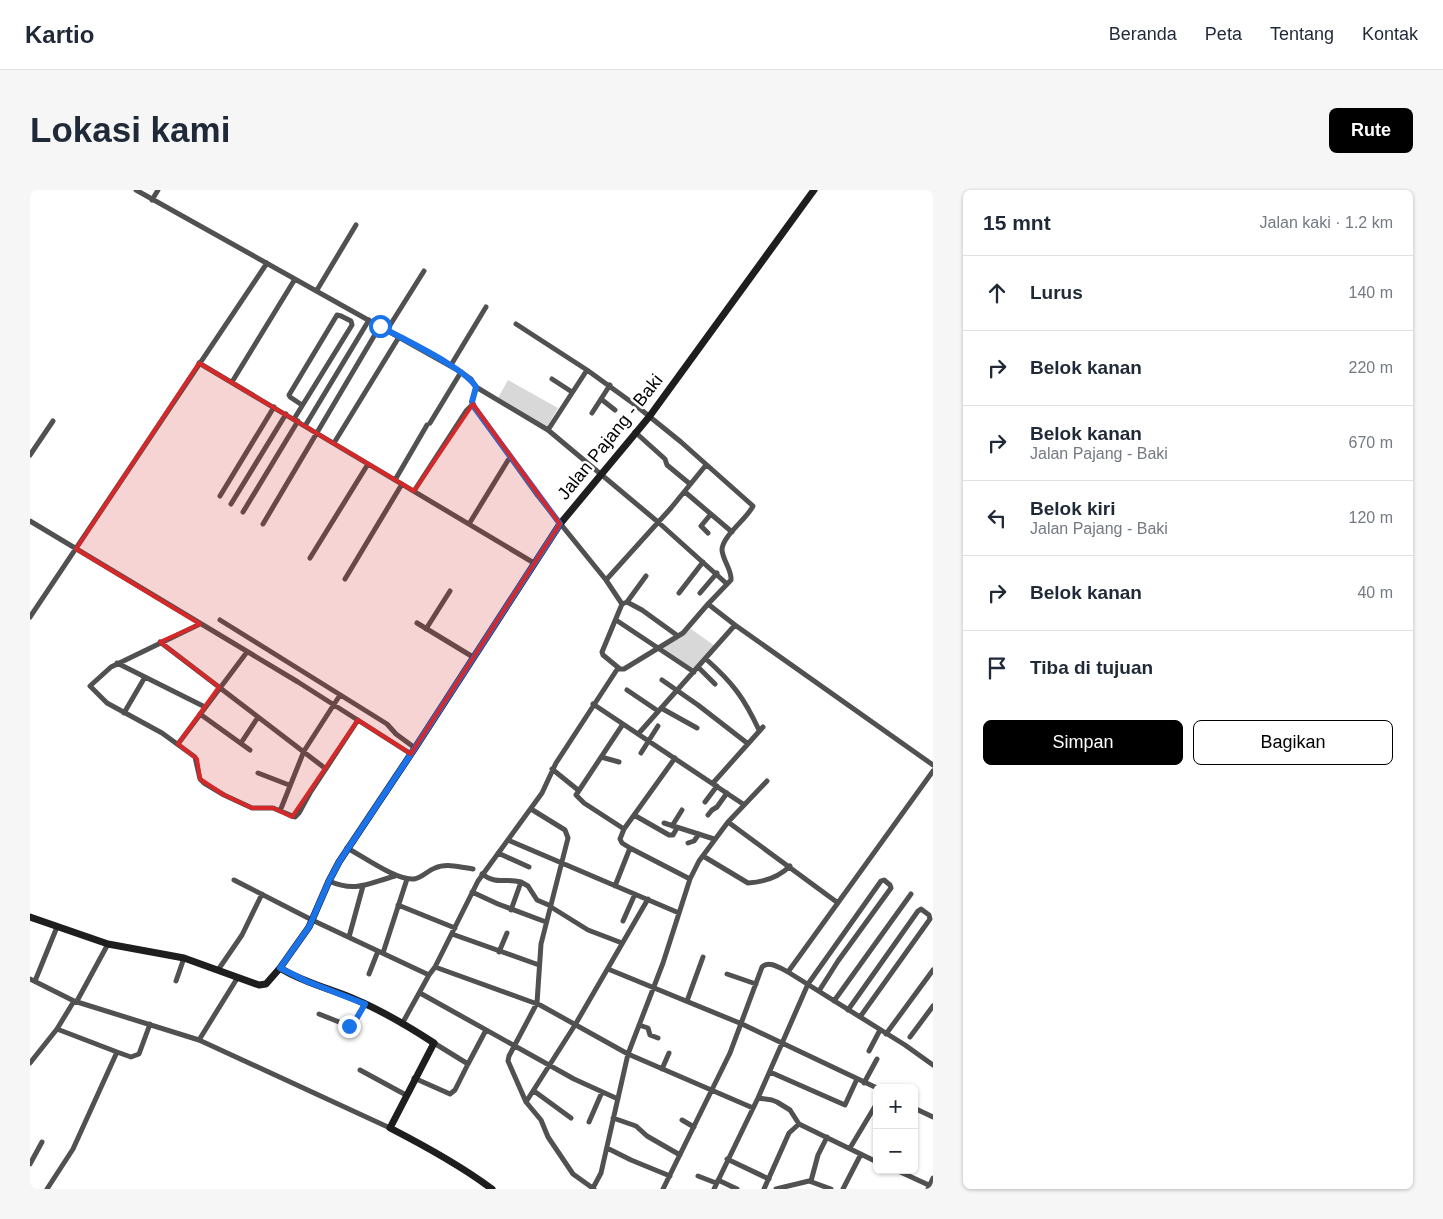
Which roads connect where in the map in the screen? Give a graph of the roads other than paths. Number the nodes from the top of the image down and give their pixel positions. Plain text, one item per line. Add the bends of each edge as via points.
1 (136, 190) edge
2 (158, 190) edge
3 (814, 190) edge
4 (152, 200) junction
5 (356, 225) dead end
6 (267, 263) junction
7 (424, 271) dead end
8 (296, 279) junction
9 (317, 290) junction
10 (486, 307) dead end
11 (370, 320) junction
12 (516, 324) dead end
13 (380, 326) junction
14 (387, 330) junction
15 (399, 337) junction
16 (199, 363) junction
17 (451, 365) junction
18 (587, 370) junction
19 (461, 372) junction
20 (552, 379) dead end
21 (232, 382) junction
22 (610, 385) junction
23 (476, 387) junction
24 (572, 392) junction
25 (601, 399) junction
26 (473, 404) junction
27 (302, 405) junction
28 (274, 407) junction
29 (615, 410) dead end
30 (592, 413) dead end
31 (286, 414) junction
32 (650, 415) junction
33 (296, 420) junction
34 (53, 421) dead end
35 (305, 426) junction
36 (548, 430) junction
37 (316, 432) junction
38 (635, 432) junction
39 (334, 443) junction
40 (30, 455) edge
41 (510, 457) junction
42 (368, 464) junction
43 (706, 465) junction
44 (601, 474) junction
45 (395, 480) junction
46 (402, 484) junction
47 (690, 484) junction
48 (414, 491) junction
49 (684, 492) junction
50 (220, 496) dead end
51 (232, 504) dead end
52 (243, 512) dead end
53 (711, 514) junction
54 (30, 520) edge
55 (658, 522) junction
56 (263, 524) dead end
57 (469, 524) junction
58 (560, 524) junction
59 (732, 532) junction
60 (708, 533) dead end
61 (76, 549) junction
62 (310, 558) dead end
63 (704, 562) junction
64 (534, 563) junction
65 (717, 573) junction
66 (646, 576) dead end
67 (345, 579) dead end
68 (606, 580) junction
69 (727, 584) junction
70 (450, 591) dead end
71 (679, 593) dead end
72 (700, 593) dead end
73 (625, 603) junction
74 (708, 604) junction
75 (30, 617) edge
76 (220, 620) dead end
77 (616, 620) junction
78 (417, 623) dead end
79 (200, 624) junction
80 (735, 625) junction
81 (426, 629) junction
82 (678, 636) junction
83 (160, 642) junction
84 (261, 646) junction
85 (657, 647) junction
86 (249, 654) junction
87 (473, 657) junction
88 (706, 660) junction
89 (116, 663) junction
90 (698, 667) junction
91 (618, 668) junction
92 (694, 672) junction
93 (145, 678) junction
94 (662, 680) dead end
95 (715, 684) dead end
96 (219, 687) junction
97 (627, 690) dead end
98 (677, 690) junction
99 (340, 695) junction
100 (593, 704) junction
101 (333, 705) junction
102 (205, 707) junction
103 (660, 709) junction
104 (124, 712) junction
105 (200, 714) junction
106 (258, 717) junction
107 (358, 720) junction
108 (623, 724) junction
109 (658, 726) dead end
110 (697, 728) dead end
111 (639, 733) junction
112 (648, 740) junction
113 (241, 743) junction
114 (747, 743) junction
115 (178, 744) junction
116 (250, 750) dead end
117 (304, 751) junction
118 (413, 751) junction
119 (641, 753) dead end
120 (601, 757) junction
121 (675, 758) junction
122 (619, 762) dead end
123 (933, 765) edge
124 (326, 768) junction
125 (552, 769) junction
126 (933, 771) edge
127 (258, 772) dead end
128 (767, 781) dead end
129 (715, 784) junction
130 (289, 785) junction
131 (578, 790) junction
132 (727, 793) junction
133 (705, 802) dead end
134 (743, 804) junction
135 (532, 808) junction
136 (682, 810) dead end
137 (280, 811) junction
138 (634, 815) junction
139 (708, 815) dead end
140 (728, 822) junction
141 (664, 823) dead end
142 (675, 826) junction
143 (624, 829) junction
144 (699, 834) junction
145 (714, 839) junction
146 (508, 840) junction
147 (688, 843) dead end
148 (348, 848) junction
149 (630, 848) junction
150 (498, 852) junction
151 (703, 856) junction
152 (562, 864) junction
153 (790, 866) junction
154 (529, 867) dead end
155 (473, 869) dead end
156 (482, 874) junction
157 (395, 876) junction
158 (406, 879) junction
159 (690, 879) junction
160 (234, 880) dead end
161 (329, 881) junction
162 (520, 882) junction
163 (363, 886) junction
164 (615, 886) junction
165 (472, 892) junction
166 (262, 894) junction
167 (635, 894) junction
168 (911, 894) dead end
169 (648, 899) junction
170 (838, 903) junction
171 (398, 905) junction
172 (552, 908) junction
173 (511, 910) junction
174 (679, 913) junction
175 (30, 917) edge
176 (312, 920) junction
177 (623, 921) dead end
178 (546, 922) junction
179 (57, 927) junction
180 (455, 928) junction
181 (506, 933) dead end
182 (452, 934) junction
183 (349, 937) junction
184 (108, 944) junction
185 (622, 944) junction
186 (381, 952) junction
187 (500, 952) junction
188 (704, 957) dead end
189 (184, 958) junction
190 (539, 965) junction
191 (435, 967) junction
192 (280, 968) junction
193 (608, 969) junction
194 (218, 970) junction
195 (933, 970) edge
196 (788, 972) junction
197 (369, 974) dead end
198 (727, 974) dead end
199 (429, 975) junction
200 (238, 977) junction
201 (32, 980) edge
202 (176, 981) dead end
203 (756, 984) junction
204 (808, 984) junction
205 (654, 987) junction
206 (819, 991) junction
207 (420, 993) junction
208 (76, 1001) junction
209 (687, 1001) junction
210 (834, 1001) junction
211 (365, 1004) junction
212 (538, 1004) junction
213 (933, 1006) edge
214 (848, 1010) junction
215 (319, 1014) dead end
216 (860, 1017) junction
217 (150, 1024) junction
218 (402, 1024) junction
219 (742, 1024) junction
220 (575, 1025) junction
221 (639, 1025) junction
222 (57, 1029) junction
223 (486, 1030) junction
224 (880, 1030) junction
225 (886, 1034) junction
226 (910, 1037) dead end
227 (658, 1038) dead end
228 (199, 1040) junction
229 (434, 1043) junction
230 (784, 1043) junction
231 (515, 1045) junction
232 (869, 1051) dead end
233 (30, 1052) edge
234 (116, 1052) junction
235 (669, 1053) dead end
236 (628, 1054) junction
237 (36, 1056) junction
238 (877, 1059) dead end
239 (30, 1063) edge
240 (468, 1064) junction
241 (550, 1065) junction
242 (933, 1065) edge
243 (662, 1068) junction
244 (360, 1070) dead end
245 (770, 1072) junction
246 (414, 1078) junction
247 (857, 1079) junction
248 (864, 1082) junction
249 (873, 1086) edge
250 (713, 1089) junction
251 (534, 1091) junction
252 (602, 1092) junction
253 (406, 1095) junction
254 (758, 1098) junction
255 (618, 1099) junction
256 (526, 1102) junction
257 (753, 1108) junction
258 (873, 1110) edge
259 (918, 1110) edge
260 (933, 1117) edge
261 (571, 1118) dead end
262 (613, 1118) junction
263 (682, 1120) dead end
264 (589, 1122) dead end
265 (799, 1124) junction
266 (694, 1127) junction
267 (390, 1128) junction
268 (827, 1137) junction
269 (42, 1142) dead end
270 (607, 1148) junction
271 (850, 1148) junction
272 (861, 1154) junction
273 (680, 1155) junction
274 (727, 1159) junction
275 (873, 1160) edge
276 (30, 1164) edge
277 (904, 1174) edge
278 (670, 1176) junction
279 (698, 1176) dead end
280 (933, 1178) edge
281 (769, 1179) junction
282 (811, 1181) junction
283 (716, 1184) edge
284 (801, 1186) edge
285 (930, 1187) edge
286 (594, 1188) edge
287 (47, 1189) edge
288 (492, 1189) edge
289 (663, 1189) edge
290 (737, 1189) edge
291 (764, 1189) edge
292 (776, 1189) edge
293 (831, 1189) edge
294 (843, 1189) edge

1 - 4 street
2 - 4 street
3 - 32 main road, Jalan Pajang - Baki
4 - 6 street
5 - 9 street
6 - 8 street
6 - 16 street
7 - 14 street
8 - 9 street
8 - 21 street
9 - 11 street
10 - 17 street
11 - 13 street
11 - 35 street
12 - 18 street
13 - 14 street
13 - 37 street
14 - 15 street
15 - 17 street
15 - 39 street
16 - 21 street
16 - 61 street
17 - 19 street
18 - 22 street
18 - 24 street
19 - 23 street
19 - 45 street
20 - 24 street
21 - 28 street
22 - 25 street
22 - 32 street
23 - 26 street
23 - 36 street
24 - 36 street
25 - 29 street
25 - 30 street
26 - 41 street
26 - 48 street
27 - 27 street via 352,325 351,321 337,316 289,395
27 - 33 street
28 - 31 street
28 - 50 street
31 - 33 street
31 - 51 street
32 - 38 main road, Jalan Pajang - Baki
32 - 43 street
33 - 35 street
33 - 52 street
34 - 40 street
35 - 37 street
36 - 44 street
37 - 39 street
37 - 56 street
38 - 44 main road, Jalan Pajang - Baki
38 - 47 street
39 - 42 street
41 - 57 street
41 - 58 street
42 - 45 street
42 - 62 street
43 - 47 street
43 - 59 street via 753,506
44 - 55 street
44 - 58 main road, Jalan Pajang - Baki
45 - 46 street
46 - 48 street
46 - 67 street
47 - 49 street
48 - 57 street
49 - 53 street
49 - 55 street
53 - 59 street
53 - 60 street via 701,526
54 - 61 street
55 - 63 street
55 - 68 street
57 - 64 street
58 - 64 main road, Jalan Pajang - Baki
58 - 68 street
59 - 69 street via 722,548 731,575
61 - 75 street
61 - 79 street
63 - 65 street
63 - 71 street
64 - 87 main road, Jalan Pajang - Baki
65 - 69 street
65 - 72 street
66 - 73 street
68 - 73 street
69 - 74 street
70 - 81 street
73 - 77 street
73 - 82 street via 642,610
74 - 80 street
74 - 82 street
76 - 84 street
77 - 85 street
77 - 91 street via 602,654
78 - 81 street
79 - 83 street
79 - 86 street
80 - 88 street
80 - 123 street
81 - 87 street
82 - 85 street
83 - 89 street
83 - 96 street
84 - 86 street
84 - 99 street
85 - 91 street via 624,669
85 - 92 street
86 - 96 street
86 - 101 street
87 - 118 main road, Jalan Pajang - Baki
88 - 90 street
88 - 114 street via 731,682 761,728
89 - 93 street
89 - 104 street via 90,686 107,703
90 - 92 street
90 - 95 street
91 - 100 street
92 - 98 street
93 - 102 street
93 - 104 street
94 - 98 street
96 - 102 street
96 - 106 street
97 - 103 street
98 - 103 street
98 - 114 street
99 - 101 street
99 - 118 street via 387,724
100 - 108 street
100 - 125 street
101 - 107 street
101 - 117 street
102 - 105 street
103 - 110 street
103 - 111 street
104 - 115 street
105 - 113 street
105 - 115 street
106 - 113 street
106 - 117 street
107 - 118 street
107 - 124 street
108 - 111 street
108 - 120 street
109 - 112 street
111 - 112 street
112 - 119 street
112 - 121 street
113 - 116 street
114 - 129 street
115 - 137 street via 195,757 204,783 252,808
117 - 124 street
117 - 130 street
118 - 148 main road, Jalan Pajang - Baki
120 - 122 street
120 - 131 street
121 - 129 street
121 - 138 street
124 - 137 street via 295,817
125 - 131 street
125 - 135 street
126 - 170 street
127 - 130 street
128 - 134 street
129 - 132 street
129 - 133 street
130 - 137 street
131 - 143 street via 577,797
132 - 134 street
132 - 139 street
134 - 140 street
135 - 146 street
135 - 152 street via 567,833
136 - 142 street
138 - 142 street via 669,835 673,835
138 - 143 street
140 - 145 street
140 - 153 street
141 - 142 street
142 - 144 street
143 - 149 street via 620,840
144 - 145 street
144 - 147 street
145 - 151 street
146 - 150 street
146 - 152 street
148 - 157 street
148 - 161 main road, Jalan Pajang - Baki
149 - 159 street
149 - 164 street
150 - 154 street
150 - 156 street
151 - 153 street via 748,884 783,873
151 - 159 street
152 - 164 street
152 - 172 street
153 - 170 street
155 - 158 street via 438,867 421,877
156 - 162 street via 497,882
156 - 165 street
157 - 158 street
157 - 163 street
158 - 171 street
159 - 174 street
160 - 166 street
161 - 163 street via 340,886
161 - 176 main road, Jalan Pajang - Baki
162 - 172 street via 528,886 537,900
162 - 173 street
163 - 183 street
164 - 167 street
165 - 173 street
165 - 180 street
166 - 176 street
166 - 194 street via 242,935
167 - 169 street
167 - 177 street
168 - 210 street
169 - 174 street
169 - 185 street
170 - 196 street
171 - 180 street
171 - 186 street
172 - 178 street
172 - 185 street via 588,930
173 - 178 street
174 - 205 street
175 - 179 main road
176 - 183 street
176 - 192 main road, Jalan Pajang - Baki
178 - 190 street
179 - 184 main road
179 - 201 street
180 - 182 street
181 - 187 street
182 - 187 street
182 - 191 street
183 - 186 street
184 - 189 main road
184 - 208 street
185 - 193 street
186 - 197 street
186 - 199 street
187 - 190 street
188 - 209 street
189 - 194 main road
189 - 202 street
190 - 212 street
191 - 199 street
191 - 212 street
192 - 200 main road, Jalan Pajang - Baki via 262,986
192 - 211 main road
193 - 205 street
193 - 220 street
194 - 200 main road
195 - 225 street
196 - 203 street via 765,964
196 - 204 street
198 - 203 street
199 - 207 street
200 - 228 street
201 - 208 street
203 - 219 street
204 - 206 street
204 - 206 street via 884,880 891,888
204 - 230 street
205 - 209 street
205 - 221 street
206 - 210 street
207 - 218 street
207 - 223 street
208 - 217 street
208 - 222 street
209 - 219 street
210 - 214 street
211 - 215 street via 349,1026
211 - 218 main road
212 - 220 street
212 - 231 street
213 - 226 street
214 - 216 street
214 - 216 street via 921,910 930,919
216 - 224 street
217 - 228 street
217 - 234 street via 138,1054 131,1057
218 - 229 main road
219 - 230 street
219 - 250 street
220 - 236 street
220 - 241 street
221 - 227 street via 648,1028 650,1035
221 - 236 street
222 - 234 street
222 - 237 street
223 - 231 street
223 - 240 street
224 - 225 street
224 - 232 street
225 - 242 street
228 - 267 street
229 - 240 street
229 - 246 main road
230 - 245 street
230 - 247 street
231 - 241 street
231 - 256 street via 508,1061
233 - 237 street
234 - 287 street via 96,1101
235 - 243 street
236 - 243 street
236 - 255 street
237 - 239 street
238 - 248 street
240 - 246 street via 450,1094
241 - 251 street
241 - 252 street
243 - 250 street
244 - 253 street
245 - 247 street via 845,1104
245 - 254 street
246 - 253 main road
247 - 248 street
248 - 249 street
250 - 257 street
250 - 266 street
251 - 256 street
251 - 261 street
252 - 255 street
252 - 264 street
253 - 267 main road
254 - 257 street
254 - 265 street via 784,1106
255 - 262 street
256 - 286 street via 542,1120 548,1137 573,1174
257 - 274 street
258 - 271 street
259 - 260 street
262 - 270 street
262 - 273 street via 636,1126
263 - 266 street
265 - 268 street
265 - 281 street via 789,1132
266 - 273 street
267 - 288 main road via 453,1162
268 - 271 street
268 - 282 street
269 - 276 street
270 - 278 street
270 - 286 street
271 - 272 street
272 - 275 street
272 - 294 street
273 - 278 street
274 - 281 street
274 - 283 street
277 - 285 street
278 - 289 street
279 - 283 street
280 - 285 street
281 - 291 street
282 - 284 street
282 - 293 street
283 - 290 street
284 - 292 street

